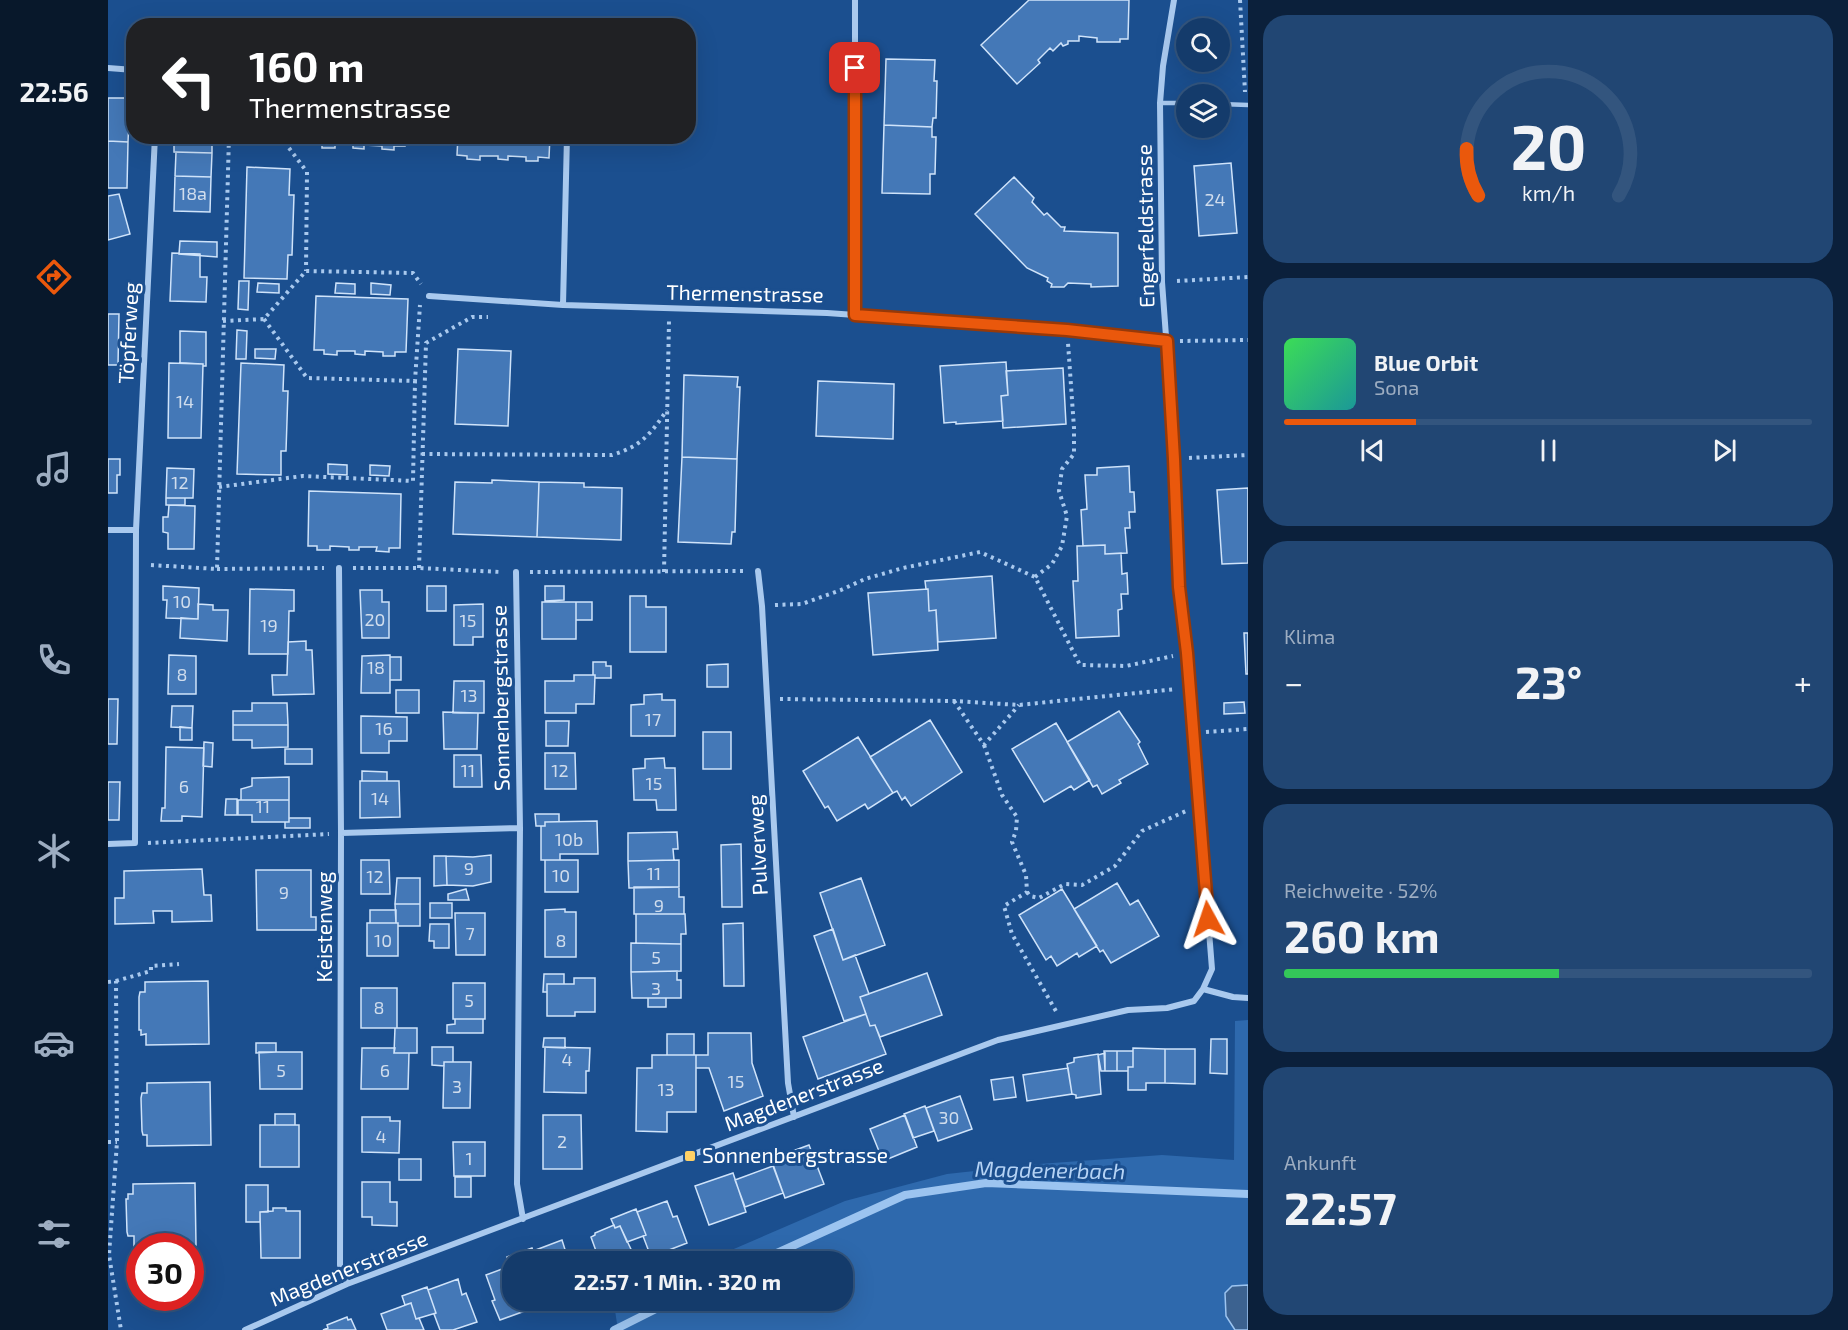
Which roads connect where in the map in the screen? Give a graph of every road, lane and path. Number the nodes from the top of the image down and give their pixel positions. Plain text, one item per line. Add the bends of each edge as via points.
1 (855, 0) edge
2 (1174, 0) edge
3 (1240, 0) edge
4 (108, 68) edge
5 (126, 69) edge
6 (1160, 103) junction
7 (1176, 104) edge
8 (1230, 104) edge
9 (1247, 105) edge
10 (155, 144) edge
11 (229, 144) edge
12 (286, 144) edge
13 (567, 144) edge
14 (306, 271) junction
15 (1248, 277) edge
16 (1162, 282) junction
17 (429, 296) junction
18 (563, 305) junction
19 (669, 309) junction
20 (855, 315) junction
21 (494, 317) dead end
22 (264, 319) junction
23 (223, 321) junction
24 (1067, 330) junction
25 (1248, 340) edge
26 (1167, 341) junction
27 (415, 381) junction
28 (667, 410) junction
29 (422, 453) junction
30 (1248, 455) edge
31 (1174, 459) junction
32 (219, 487) junction
33 (108, 530) edge
34 (136, 530) junction
35 (135, 564) junction
36 (339, 568) junction
37 (419, 568) junction
38 (217, 569) junction
39 (758, 571) joint
40 (516, 572) junction
41 (664, 572) junction
42 (1035, 577) junction
43 (762, 606) junction
44 (1187, 653) junction
45 (1190, 688) junction
46 (767, 699) junction
47 (954, 700) junction
48 (1019, 705) junction
49 (1248, 729) edge
50 (1193, 733) junction
51 (984, 746) junction
52 (1199, 805) junction
53 (519, 828) junction
54 (341, 833) junction
55 (135, 843) junction
56 (108, 844) edge
57 (1027, 892) junction
58 (179, 964) dead end
59 (116, 981) junction
60 (108, 982) edge
61 (1203, 989) junction
62 (1248, 998) edge
63 (1064, 1024) junction
64 (794, 1117) junction
65 (108, 1142) edge
66 (117, 1142) junction
67 (523, 1219) junction
68 (347, 1284) junction
69 (120, 1330) edge
70 (244, 1330) edge

1 - 20 street
2 - 6 street, Engerfeldstrasse
3 - 9 path
4 - 5 street
6 - 7 lane
6 - 16 street, Engerfeldstrasse
8 - 9 lane
10 - 34 street, Töpferweg
11 - 23 path
12 - 14 path via 307,172
13 - 18 street
14 - 17 path via 413,273
14 - 22 path
15 - 16 path
16 - 26 street, Engerfeldstrasse
17 - 18 street, Thermenstrasse
17 - 27 path via 420,297
18 - 19 street, Thermenstrasse
19 - 20 street, Thermenstrasse
19 - 28 path
20 - 24 street, Thermenstrasse
21 - 29 path via 472,317 426,343
22 - 23 path
22 - 27 path via 307,378
23 - 32 path
24 - 26 street, Thermenstrasse
24 - 42 path via 1074,453 1062,469 1059,491 1067,516 1062,546 1052,564
25 - 26 path
26 - 31 street, Engerfeldstrasse
27 - 32 path via 413,481 303,476
28 - 29 path via 646,437 630,449 612,455
28 - 41 path
29 - 37 path
30 - 31 path
31 - 44 street, Engerfeldstrasse via 1179,587
32 - 38 path
33 - 34 street
34 - 35 street, Töpferweg
35 - 38 path
35 - 55 street, Töpferweg
36 - 37 path
36 - 38 path
36 - 54 street, Keistenweg
37 - 40 path
39 - 41 path
39 - 43 street, Pulverweg
40 - 41 path
40 - 53 street, Sonnenbergstrasse
42 - 43 path via 980,552 865,579 802,604
42 - 44 path via 1080,665 1126,666
43 - 46 street, Pulverweg
44 - 45 street, Engerfeldstrasse
45 - 48 path
45 - 50 street, Engerfeldstrasse
46 - 47 path
46 - 64 street, Pulverweg via 788,1083
47 - 48 path
47 - 51 path
48 - 51 path
49 - 50 path
50 - 52 street, Engerfeldstrasse
51 - 57 path via 1002,795 1017,817 1012,842 1026,875
52 - 57 path via 1142,831 1114,866 1082,885 1065,884 1039,898
52 - 61 street, Engerfeldstrasse via 1212,969
53 - 54 street
53 - 67 street, Sonnenbergstrasse via 517,1184
54 - 55 path
54 - 68 street, Keistenweg via 340,1265
55 - 56 street
57 - 63 path via 1004,906 1012,934
58 - 59 path via 152,966 151,971
59 - 60 path
59 - 66 path
61 - 62 street
61 - 63 street, Magdenerstrasse via 1194,1001 1167,1008 1128,1010
63 - 64 street, Magdenerstrasse via 998,1040
64 - 67 street, Magdenerstrasse
65 - 66 path
66 - 69 path via 109,1255
67 - 68 street, Magdenerstrasse
68 - 70 street, Magdenerstrasse

